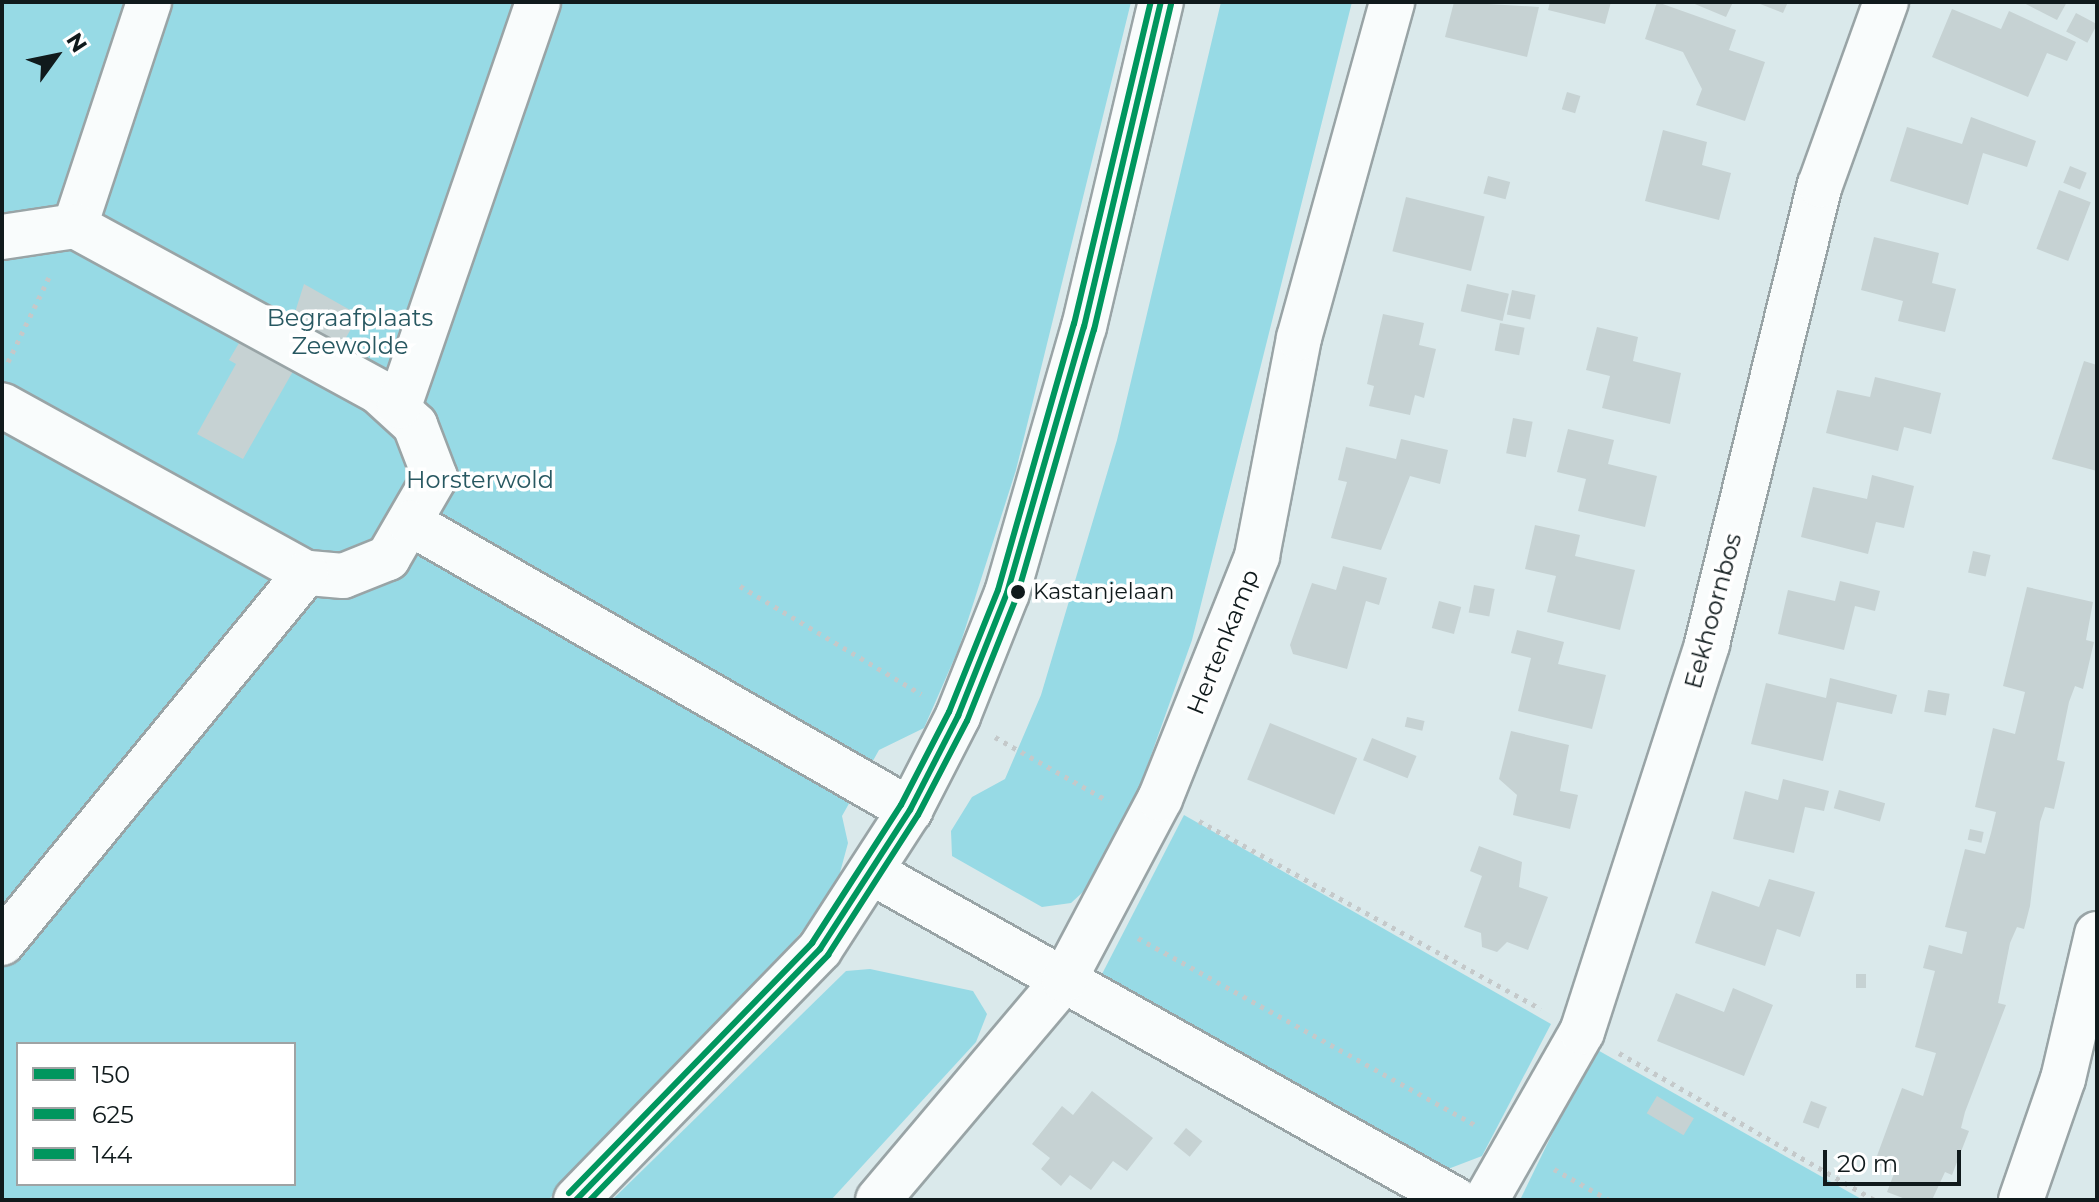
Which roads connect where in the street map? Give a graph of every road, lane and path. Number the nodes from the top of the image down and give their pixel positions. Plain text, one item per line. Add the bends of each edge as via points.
1 (149, 2) edge
2 (1161, 2) edge
3 (1392, 2) edge
4 (1886, 2) edge
5 (536, 3) edge
6 (75, 226) junction
7 (2, 237) edge
8 (2, 373) edge
9 (2, 405) edge
10 (399, 406) junction
11 (410, 523) junction
12 (306, 573) junction
13 (740, 586) dead end
14 (958, 716) junction
15 (1160, 799) junction
16 (910, 810) junction
17 (873, 873) junction
18 (1099, 916) junction
19 (2097, 934) edge
20 (2, 943) edge
21 (1064, 980) junction
22 (1582, 1032) junction
23 (1518, 1149) junction
24 (576, 1200) edge
25 (878, 1200) edge
26 (1456, 1200) edge
27 (1486, 1200) edge
28 (1609, 1200) edge
29 (1875, 1200) edge
30 (2021, 1200) edge

1 - 6 street
2 - 14 street via 1084,327 1007,593
3 - 15 street, Hertenkamp via 1299,338 1257,556
4 - 22 street, Eekhoornbos via 1820,185 1707,644
5 - 10 street
6 - 7 street
6 - 8 path
6 - 10 street
9 - 12 street
10 - 11 street via 415,425 435,477
11 - 12 street via 388,558 343,576
11 - 16 street
12 - 20 street
13 - 14 path
14 - 15 path via 1128,812
14 - 16 street
15 - 18 street, Hertenkamp
15 - 22 path
16 - 17 street
17 - 21 street
17 - 24 street via 820,949
18 - 21 street, Hertenkamp
18 - 23 path
19 - 30 street via 2063,1079
21 - 25 street, Hertenkamp
21 - 26 street
22 - 23 street, Eekhoornbos
22 - 29 path
23 - 27 street, Eekhoornbos
23 - 28 path

